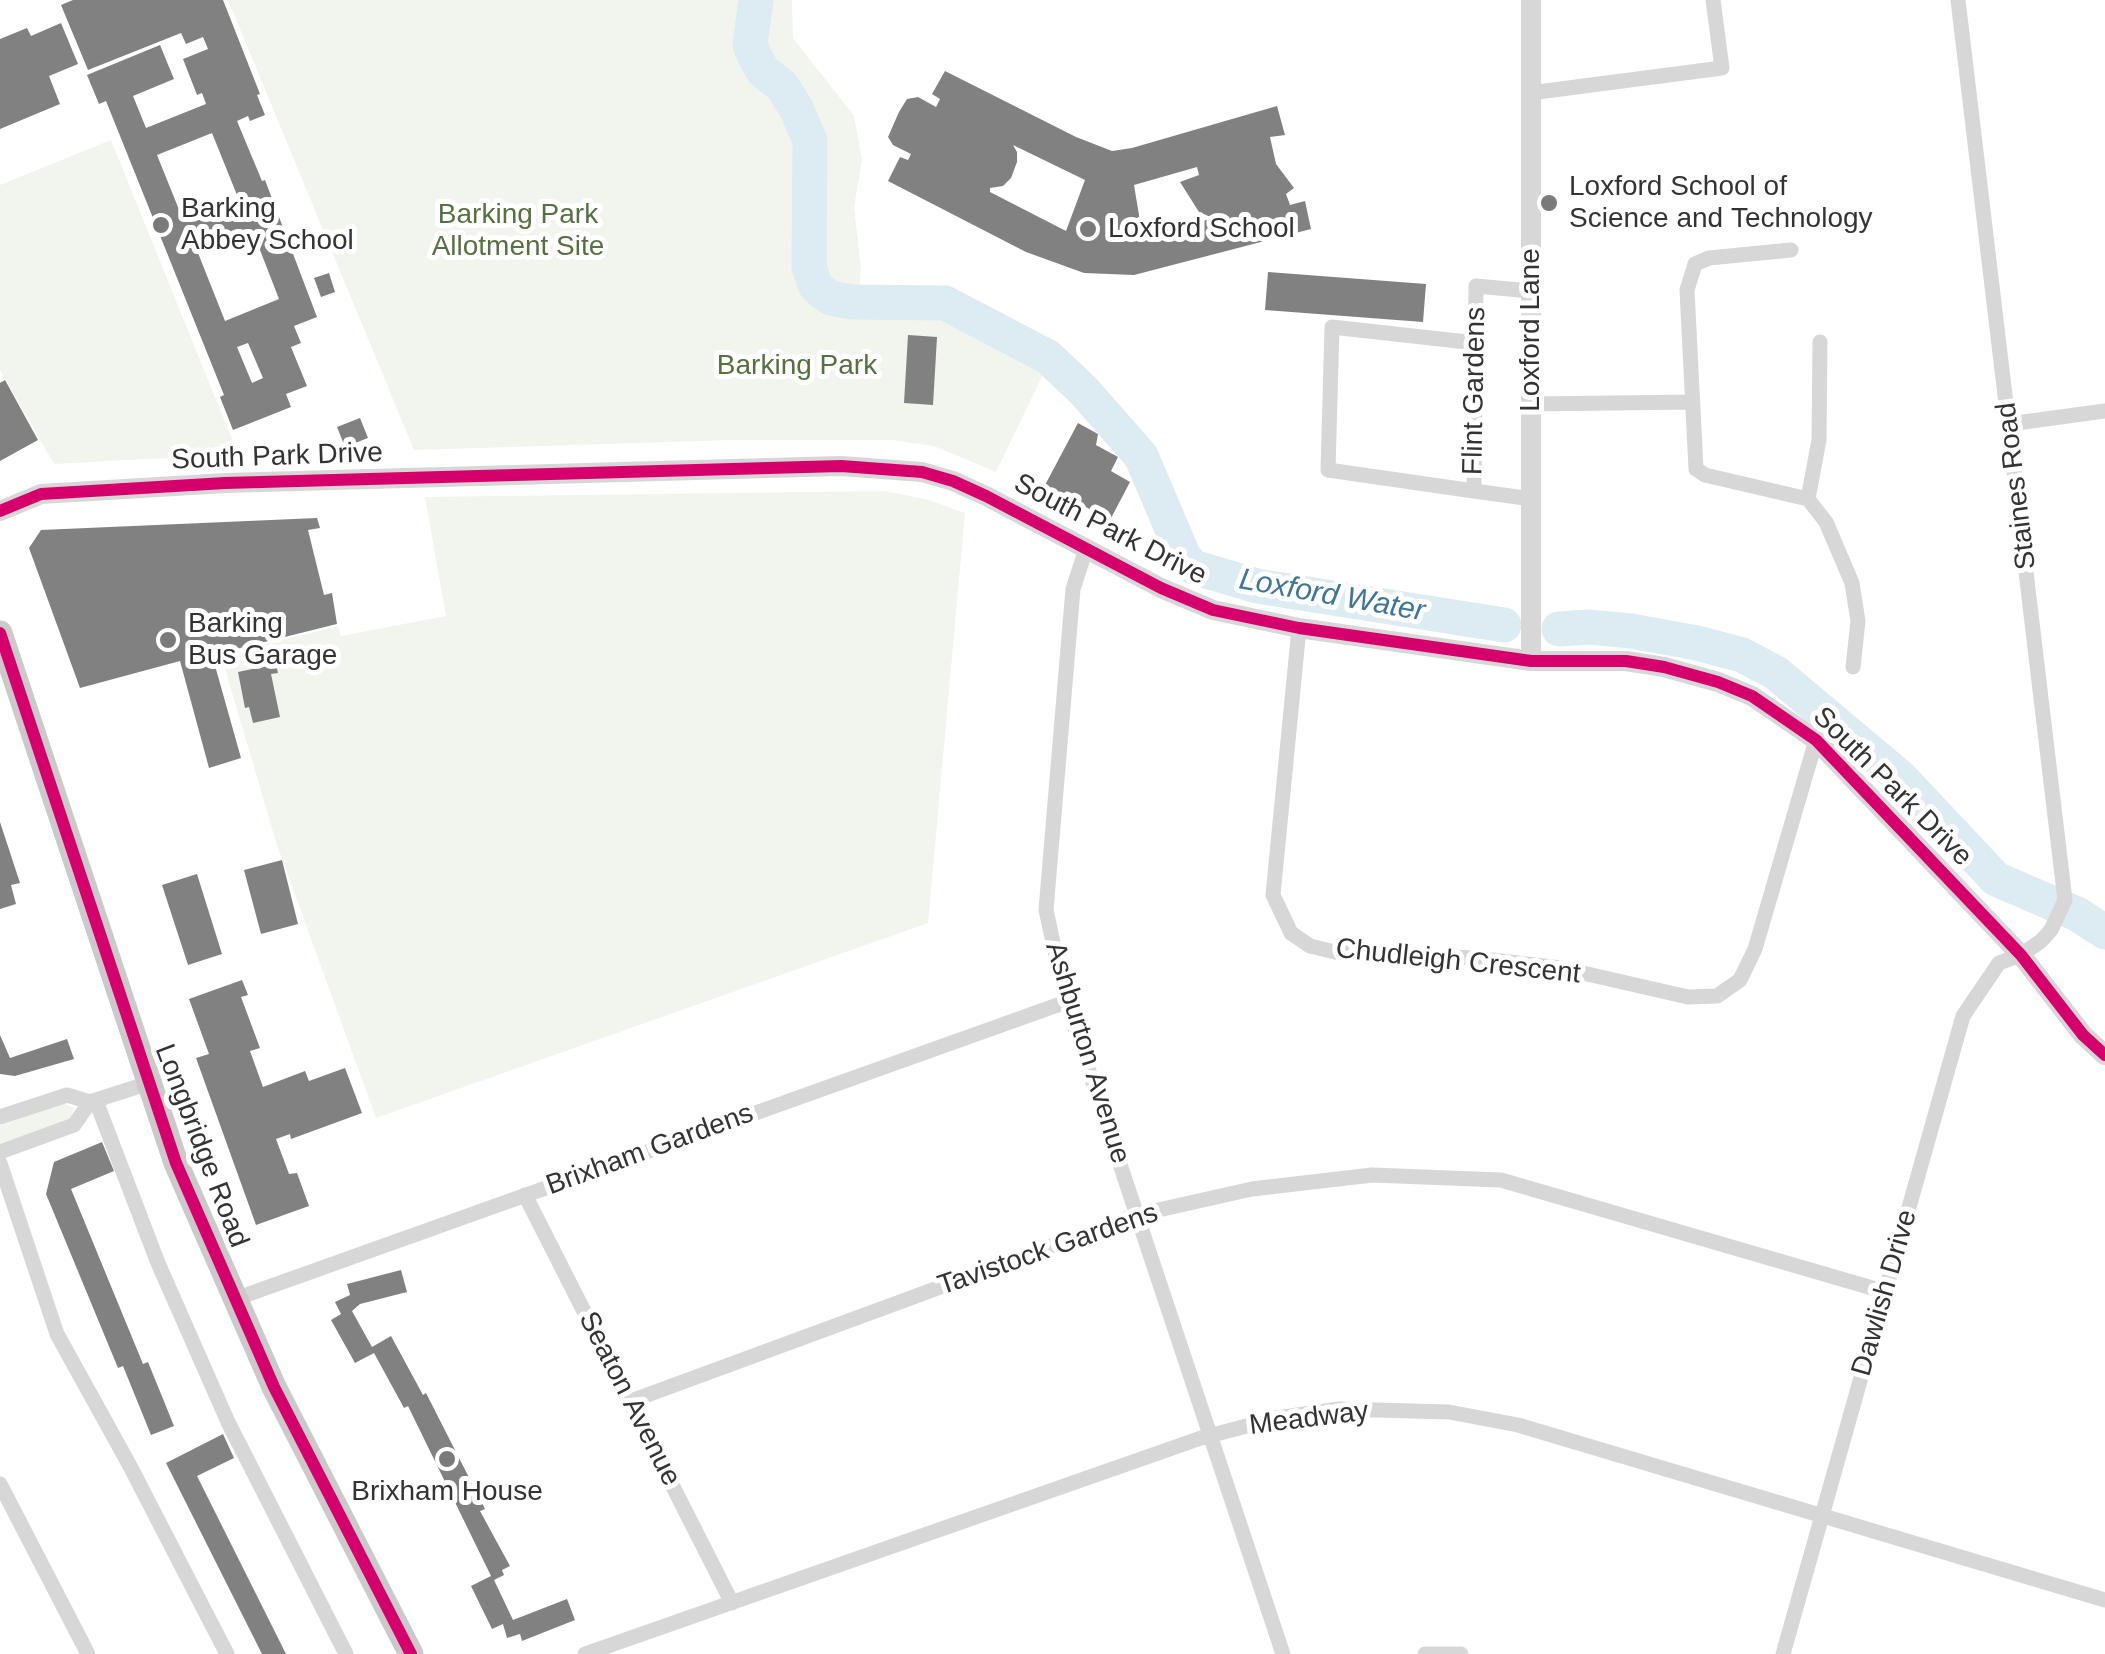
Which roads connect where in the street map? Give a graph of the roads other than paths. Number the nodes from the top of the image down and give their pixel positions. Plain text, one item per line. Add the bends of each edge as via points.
1 (1532, 0) edge
2 (1713, 0) edge
3 (1958, 0) edge
4 (1530, 93) junction
5 (1791, 250) dead end
6 (1531, 290) junction
7 (1476, 342) junction
8 (1820, 342) dead end
9 (1692, 402) junction
10 (1532, 404) junction
11 (2105, 411) edge
12 (2009, 424) junction
13 (1474, 491) junction
14 (1532, 499) junction
15 (1808, 499) junction
16 (0, 511) edge
17 (1086, 549) junction
18 (1298, 628) junction
19 (0, 633) edge
20 (1531, 661) junction
21 (1853, 667) dead end
22 (1816, 740) junction
23 (2021, 955) junction
24 (1066, 1002) junction
25 (2105, 1055) edge
26 (149, 1084) junction
27 (93, 1101) junction
28 (0, 1118) edge
29 (0, 1152) edge
30 (0, 1162) edge
31 (526, 1195) junction
32 (1136, 1215) junction
33 (1886, 1292) junction
34 (235, 1299) junction
35 (631, 1401) junction
36 (1210, 1436) junction
37 (0, 1484) edge
38 (1822, 1516) junction
39 (2105, 1600) edge
40 (732, 1603) junction
41 (88, 1654) edge
42 (227, 1654) edge
43 (346, 1654) edge
44 (411, 1654) edge
45 (585, 1654) edge
46 (1284, 1654) edge
47 (1424, 1654) edge
48 (1460, 1654) edge
49 (1784, 1654) edge

1 - 4 street, Loxford Lane
2 - 4 street via 1722,68
3 - 12 street, Staines Road
4 - 6 street, Loxford Lane
5 - 9 street via 1695,264 1687,290
6 - 7 street, Flint Gardens via 1476,286
6 - 10 street, Loxford Lane
7 - 13 street, Flint Gardens
7 - 13 street via 1332,327 1328,470
8 - 15 street via 1818,440
9 - 10 street
9 - 15 street via 1696,469
10 - 14 street, Loxford Lane
11 - 12 street
12 - 23 street, Staines Road via 2062,907 2041,942
13 - 14 street, Flint Gardens
14 - 20 street, Loxford Lane
15 - 21 street via 1826,522 1852,583 1858,622
16 - 17 street, South Park Drive via 41,494 225,482 891,468 953,481
17 - 18 street, South Park Drive via 1212,610
17 - 24 street, Ashburton Avenue via 1073,589 1046,910
18 - 20 street, South Park Drive
18 - 22 street, Chudleigh Crescent via 1273,896 1291,933 1336,952 1562,968 1688,997 1717,996 1740,980 1755,948
19 - 26 main road, Longbridge Road
20 - 22 street, South Park Drive via 1626,661 1718,682 1752,696
22 - 23 street, South Park Drive
23 - 25 street, South Park Drive
23 - 33 street, Dawlish Drive via 1999,963 1963,1016
24 - 31 street, Brixham Gardens
24 - 32 street, Ashburton Avenue
26 - 27 street
26 - 34 main road, Longbridge Road
27 - 28 street via 67,1094
27 - 29 street via 74,1125
27 - 43 street via 228,1422
30 - 42 street via 58,1334
31 - 34 street, Brixham Gardens
31 - 35 street, Seaton Avenue
32 - 33 street, Tavistock Gardens via 1252,1189 1372,1174 1501,1180
32 - 35 street, Tavistock Gardens
32 - 36 street, Ashburton Avenue
33 - 38 street, Dawlish Drive
34 - 44 main road, Longbridge Road
35 - 40 street, Seaton Avenue
36 - 38 street, Meadway via 1339,1408 1449,1412 1518,1425
36 - 40 street, Meadway
36 - 46 street, Ashburton Avenue
37 - 41 street
38 - 39 street, Meadway
38 - 49 street, Dawlish Drive
40 - 45 street, Meadway
47 - 48 street

